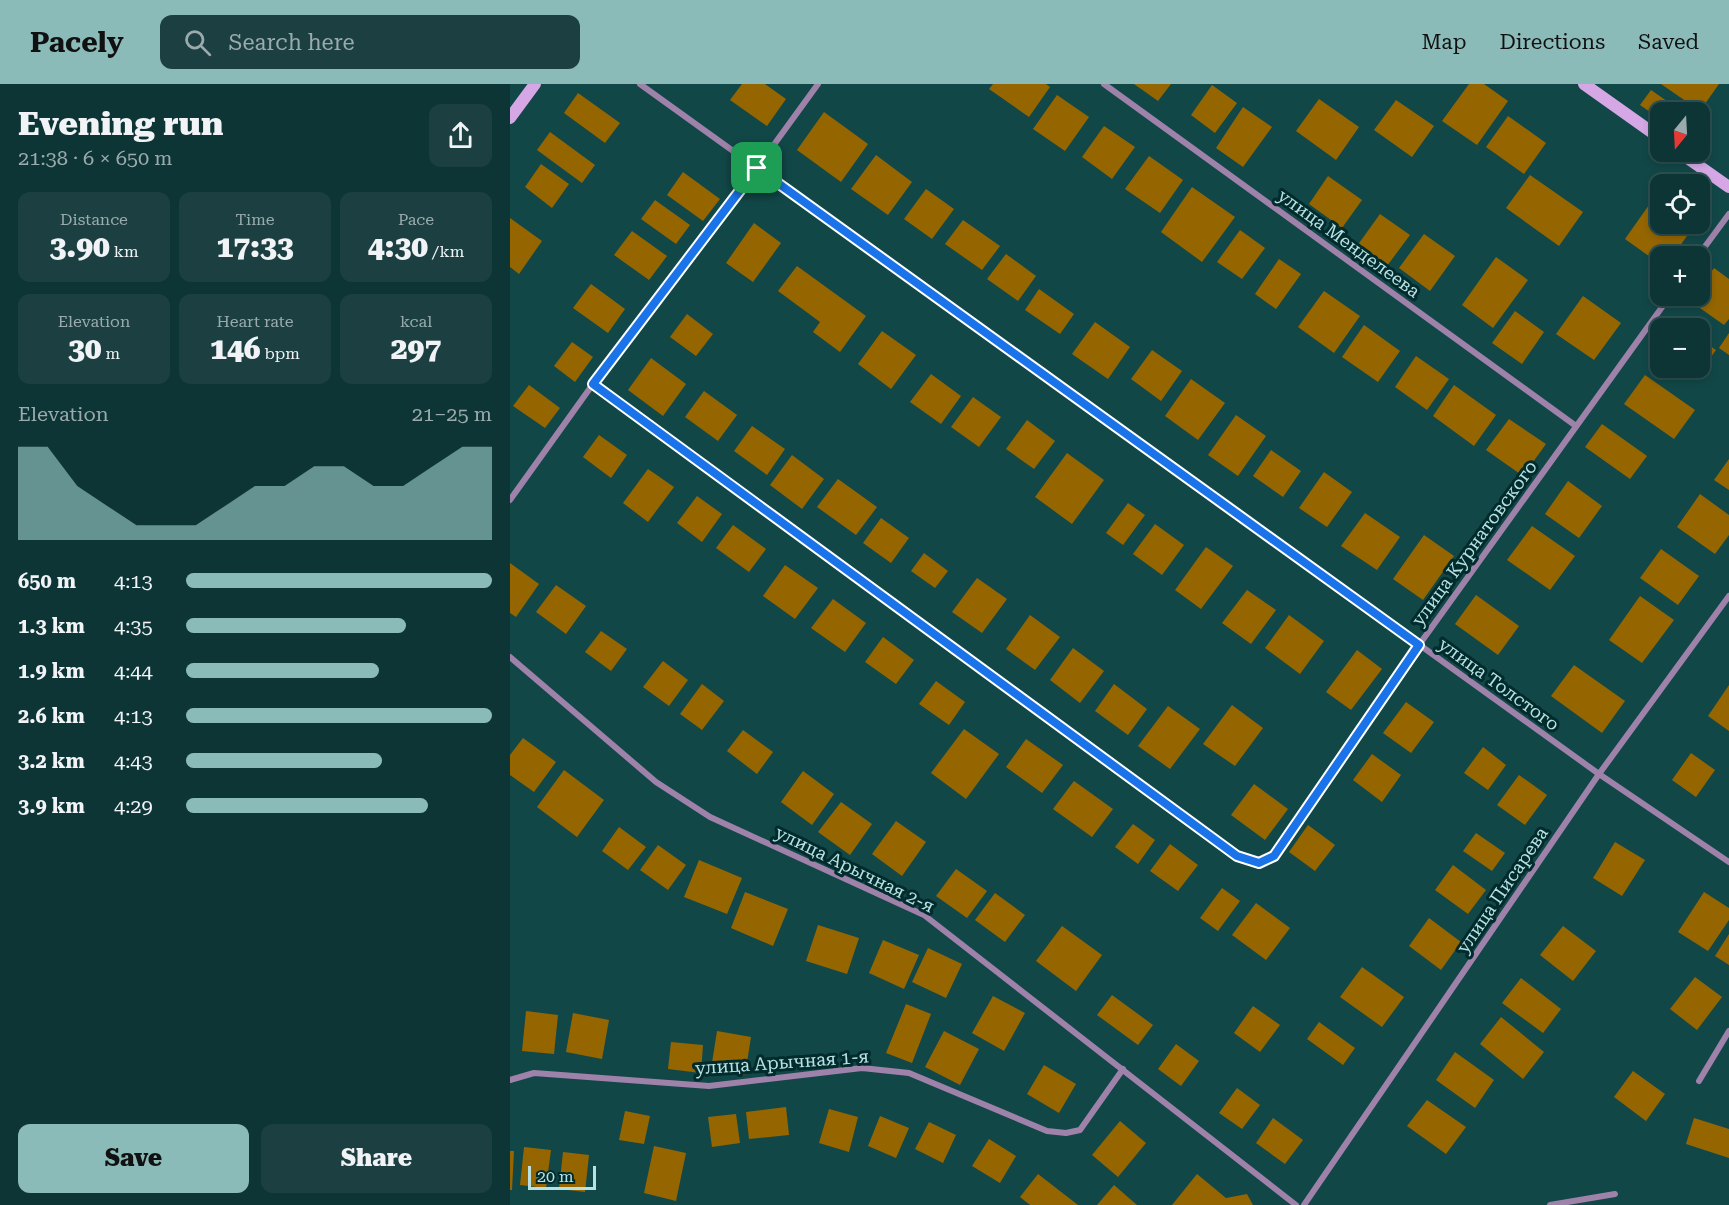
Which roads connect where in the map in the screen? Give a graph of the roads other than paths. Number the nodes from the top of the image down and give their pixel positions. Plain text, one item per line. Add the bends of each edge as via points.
1 (535, 84) edge
2 (640, 84) edge
3 (818, 84) edge
4 (1104, 84) edge
5 (1584, 84) edge
6 (510, 118) edge
7 (1650, 131) edge
8 (1693, 162) edge
9 (757, 168) junction
10 (1729, 188) edge
11 (1729, 214) edge
12 (1705, 246) edge
13 (1663, 306) edge
14 (593, 384) junction
15 (1576, 426) junction
16 (510, 500) edge
17 (1729, 596) edge
18 (1419, 645) junction
19 (510, 657) edge
20 (1599, 774) junction
21 (1729, 862) edge
22 (1729, 1031) edge
23 (1123, 1070) junction
24 (510, 1080) edge
25 (1699, 1081) dead end
26 (1615, 1194) dead end
27 (1296, 1205) edge
28 (1304, 1205) edge
29 (1550, 1205) edge

1 - 6 main road
2 - 9 street, улица Толстого
3 - 9 street
4 - 15 street, улица Менделеева
5 - 7 main road
8 - 10 main road
9 - 14 street
9 - 18 street, улица Толстого
11 - 12 street
13 - 15 street, улица Курнатовского
14 - 16 street
14 - 18 street, улица Курнатовского via 1237,856 1259,863 1274,856
15 - 18 street, улица Курнатовского
17 - 20 street, улица Писарева
18 - 20 street, улица Толстого
19 - 23 street, улица Арычная 2-я via 656,782 710,817 924,915
20 - 21 street, улица Толстого
20 - 28 street, улица Писарева
22 - 25 street
23 - 24 street, улица Арычная 1-я via 1080,1130 1066,1133 1047,1131 909,1073 862,1068 709,1086 534,1073
23 - 27 street, улица Арычная 2-я
26 - 29 street

